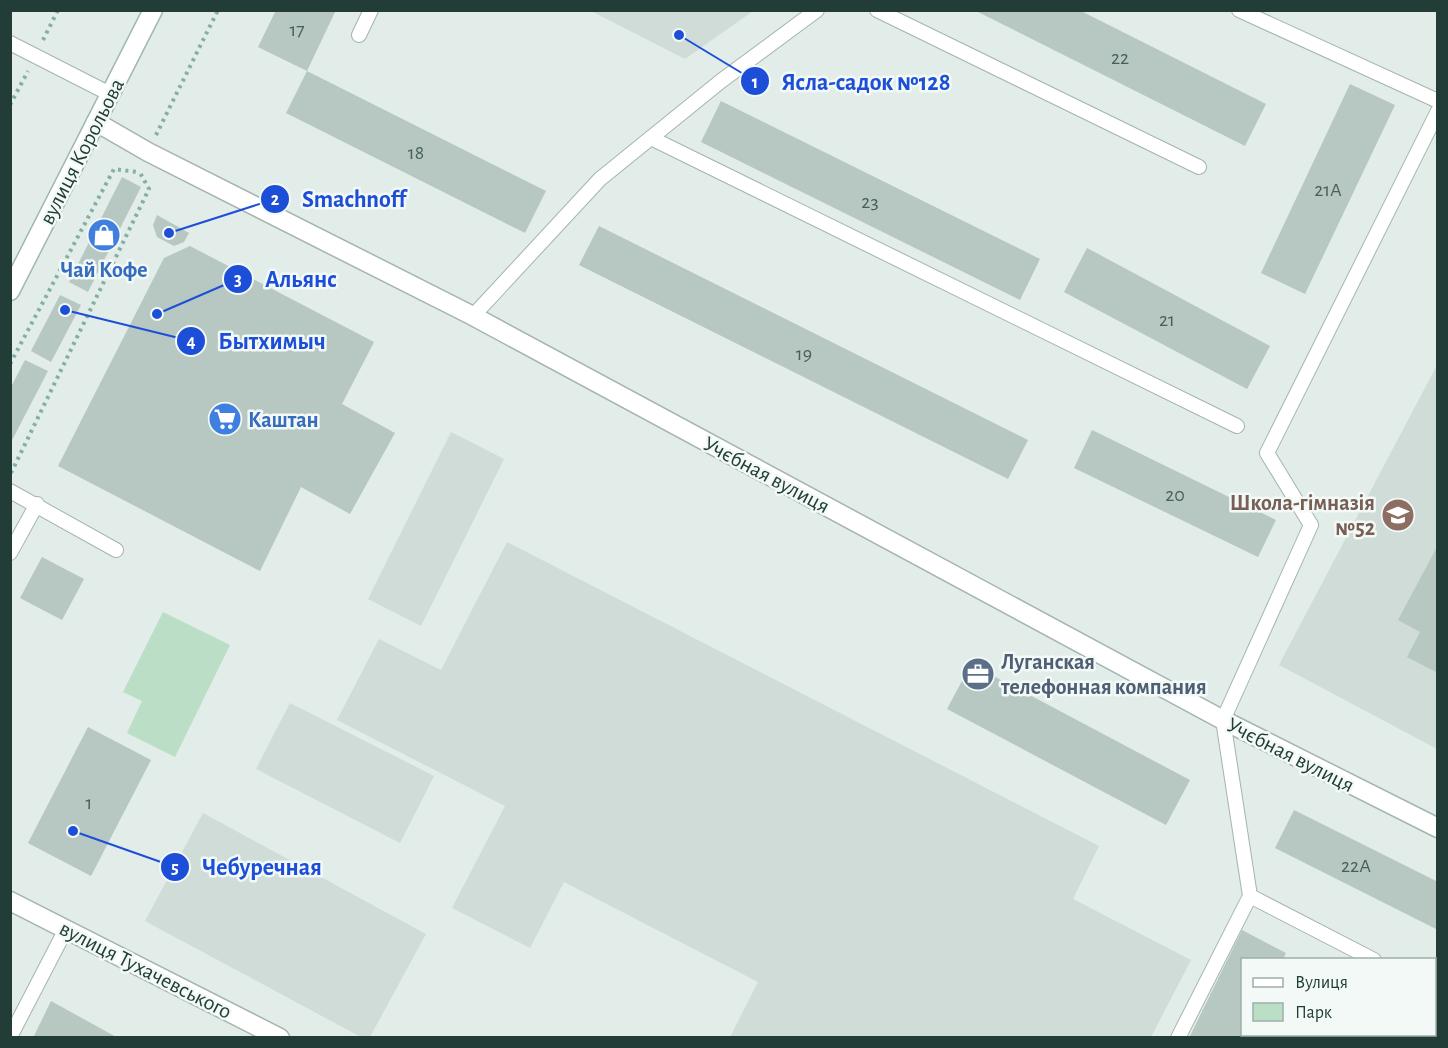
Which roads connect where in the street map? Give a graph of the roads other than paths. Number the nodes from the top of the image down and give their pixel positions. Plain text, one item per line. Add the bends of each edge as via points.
1 (153, 10) edge
2 (371, 10) edge
3 (817, 10) edge
4 (877, 10) edge
5 (1239, 10) edge
6 (359, 35) dead end
7 (10, 43) edge
8 (110, 94) junction
9 (1437, 101) edge
10 (1437, 111) edge
11 (96, 122) junction
12 (651, 138) junction
13 (1199, 167) dead end
14 (10, 291) edge
15 (473, 316) junction
16 (1237, 426) dead end
17 (10, 490) edge
18 (37, 504) junction
19 (116, 550) dead end
20 (10, 553) edge
21 (1223, 720) junction
22 (1437, 828) edge
23 (1250, 896) junction
24 (10, 901) edge
25 (66, 929) junction
26 (1370, 958) edge
27 (12, 1032) edge
28 (280, 1038) edge
29 (1178, 1038) edge

1 - 8 street, вулиця Корольова
2 - 6 lane
3 - 12 lane
4 - 13 lane
5 - 9 lane
7 - 8 lane
8 - 11 street, вулиця Корольова
10 - 21 lane via 1267,453 1311,525
11 - 14 street, вулиця Корольова
11 - 15 street, Учєбная вулиця
12 - 15 lane via 600,179
12 - 16 lane
15 - 21 street, Учєбная вулиця
17 - 18 lane
18 - 19 lane
18 - 20 lane
21 - 22 street, Учєбная вулиця
21 - 23 lane
23 - 26 lane
23 - 29 lane
24 - 25 street, вулиця Тухачевського
25 - 27 lane
25 - 28 street, вулиця Тухачевського

